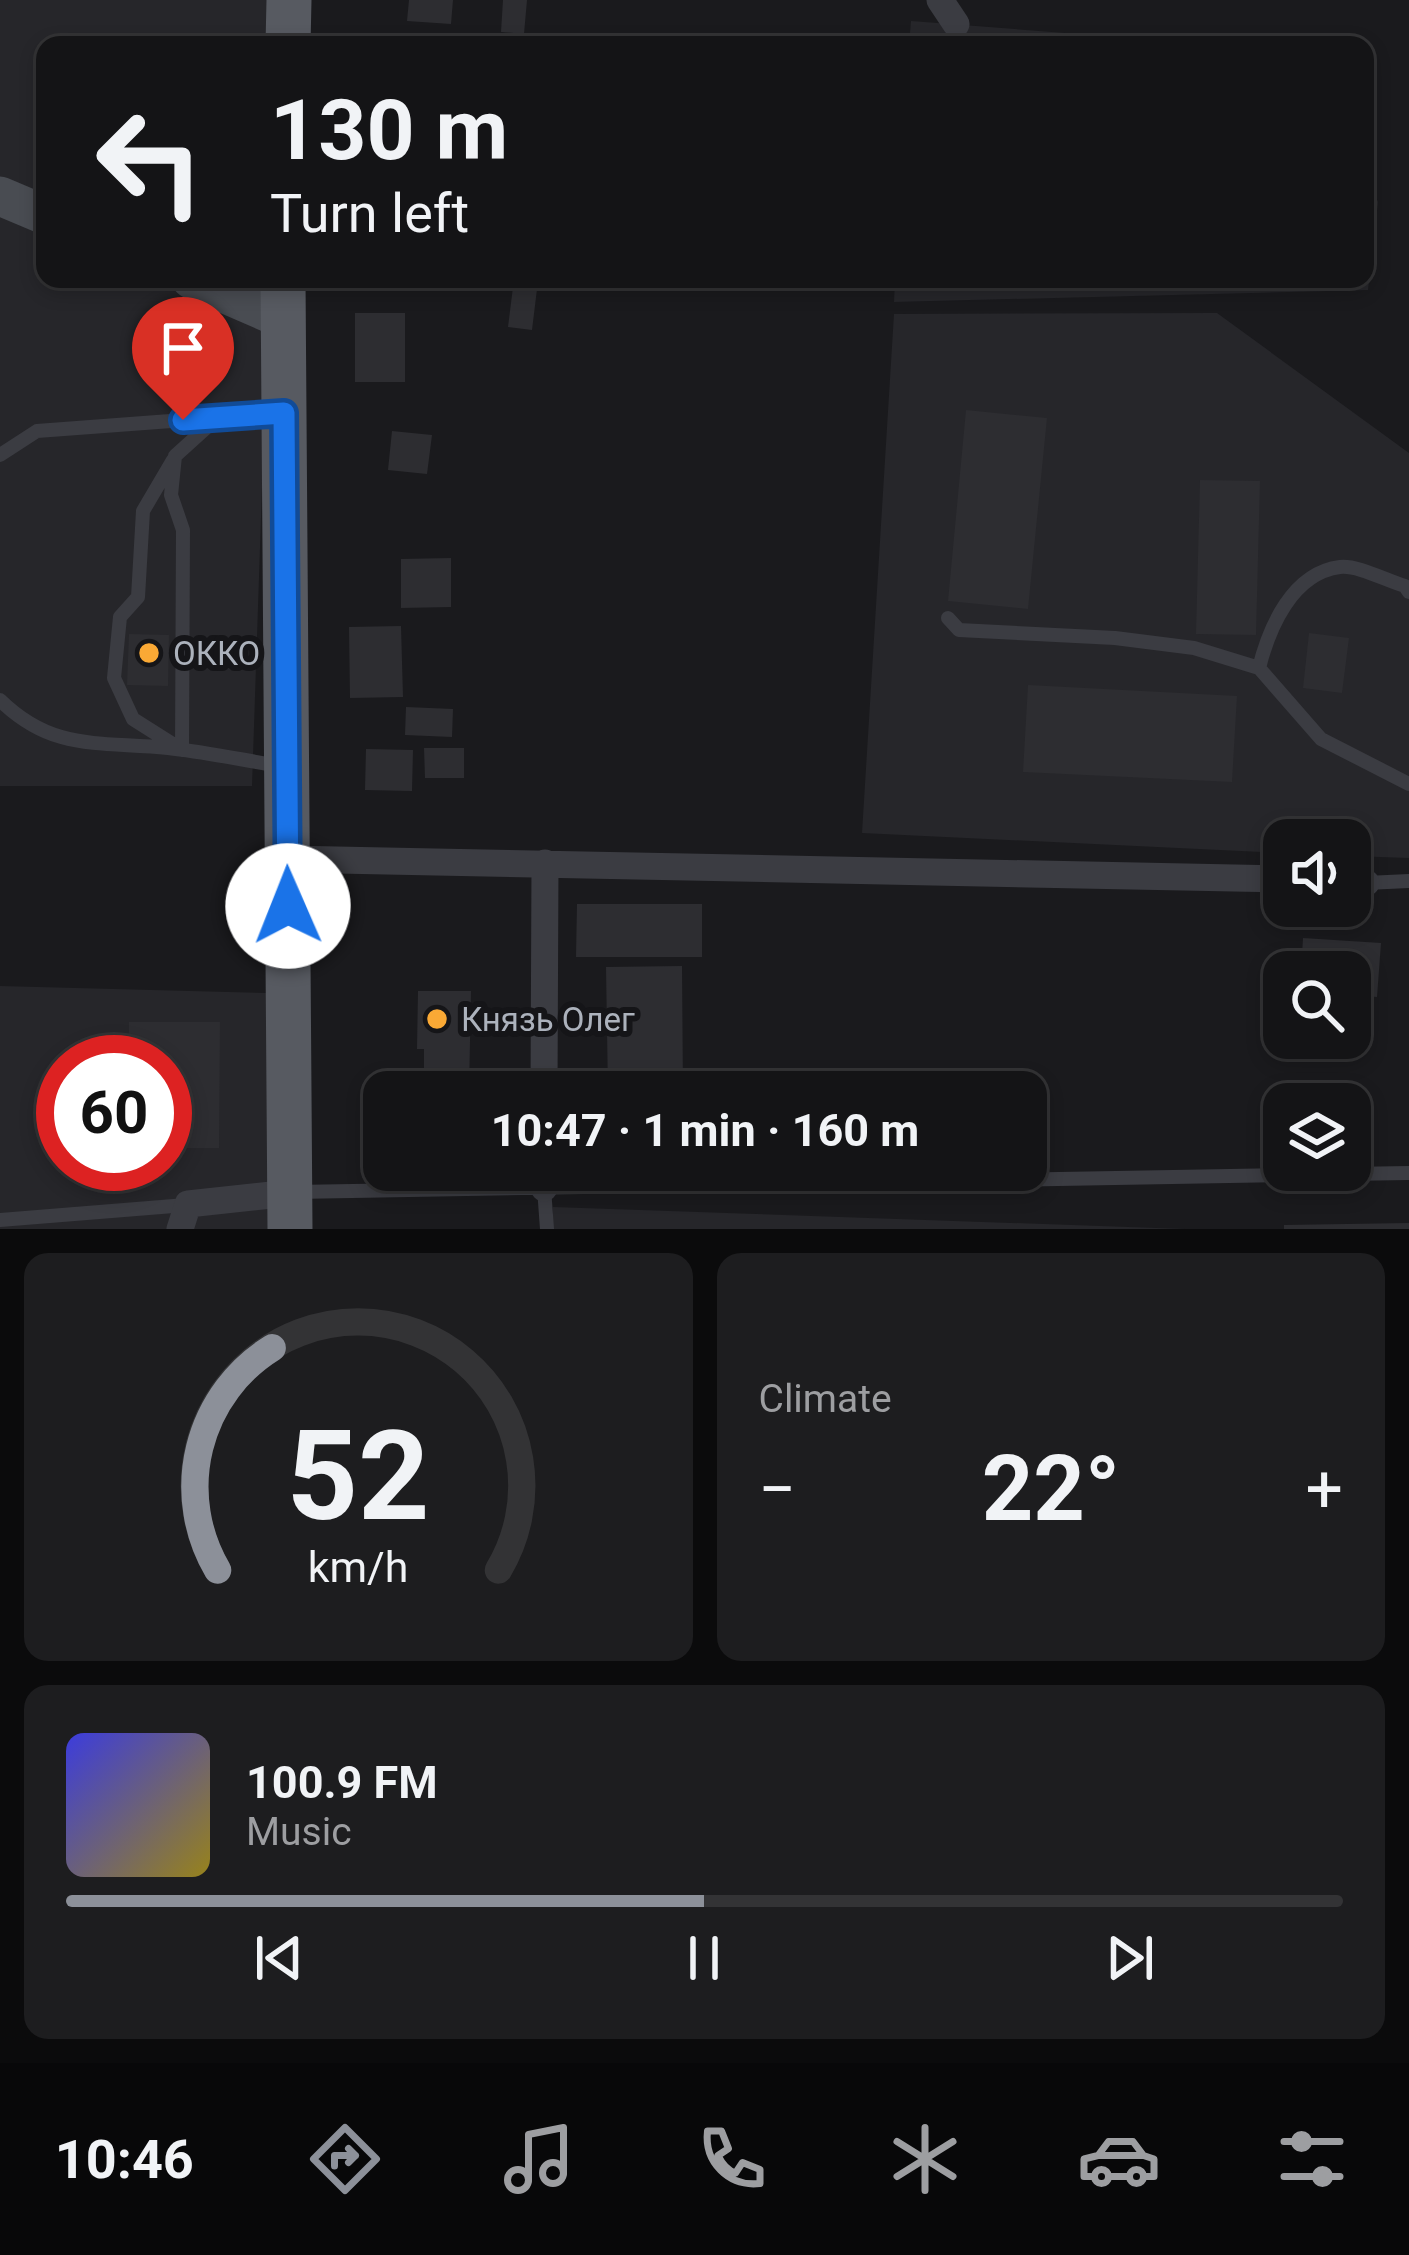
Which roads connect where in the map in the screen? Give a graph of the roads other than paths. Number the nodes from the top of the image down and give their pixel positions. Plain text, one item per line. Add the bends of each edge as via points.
1 (289, 0) edge
2 (940, 0) edge
3 (956, 24) dead end
4 (288, 36) edge
5 (0, 196) edge
6 (36, 211) edge
7 (232, 288) edge
8 (283, 299) edge
9 (284, 413) junction
10 (217, 418) junction
11 (0, 454) edge
12 (175, 456) junction
13 (1409, 592) edge
14 (948, 618) dead end
15 (1259, 668) junction
16 (0, 700) edge
17 (182, 751) junction
18 (286, 767) junction
19 (1409, 784) edge
20 (287, 859) junction
21 (545, 863) junction
22 (1263, 880) edge
23 (1409, 880) edge
24 (1371, 881) edge
25 (544, 1071) edge
26 (1409, 1173) edge
27 (1047, 1176) edge
28 (449, 1191) edge
29 (545, 1191) edge
30 (290, 1211) edge
31 (184, 1217) edge
32 (0, 1220) edge
33 (547, 1229) edge

1 - 4 main road
2 - 3 street
5 - 6 street
7 - 8 street
8 - 9 main road
9 - 10 lane
9 - 18 main road
10 - 11 lane via 37,431
10 - 12 lane
12 - 17 lane
12 - 17 lane via 143,511 138,597 120,617 114,678 133,719
13 - 15 lane via 1342,567 1305,581 1269,629
14 - 15 lane via 958,630 1194,648
15 - 19 lane via 1321,739
16 - 17 lane via 20,720 70,743
17 - 18 lane
18 - 20 main road
20 - 21 street
20 - 30 main road
21 - 22 street
21 - 25 street
23 - 24 lane
26 - 27 lane
28 - 30 lane
29 - 33 lane
30 - 31 street
31 - 32 lane

